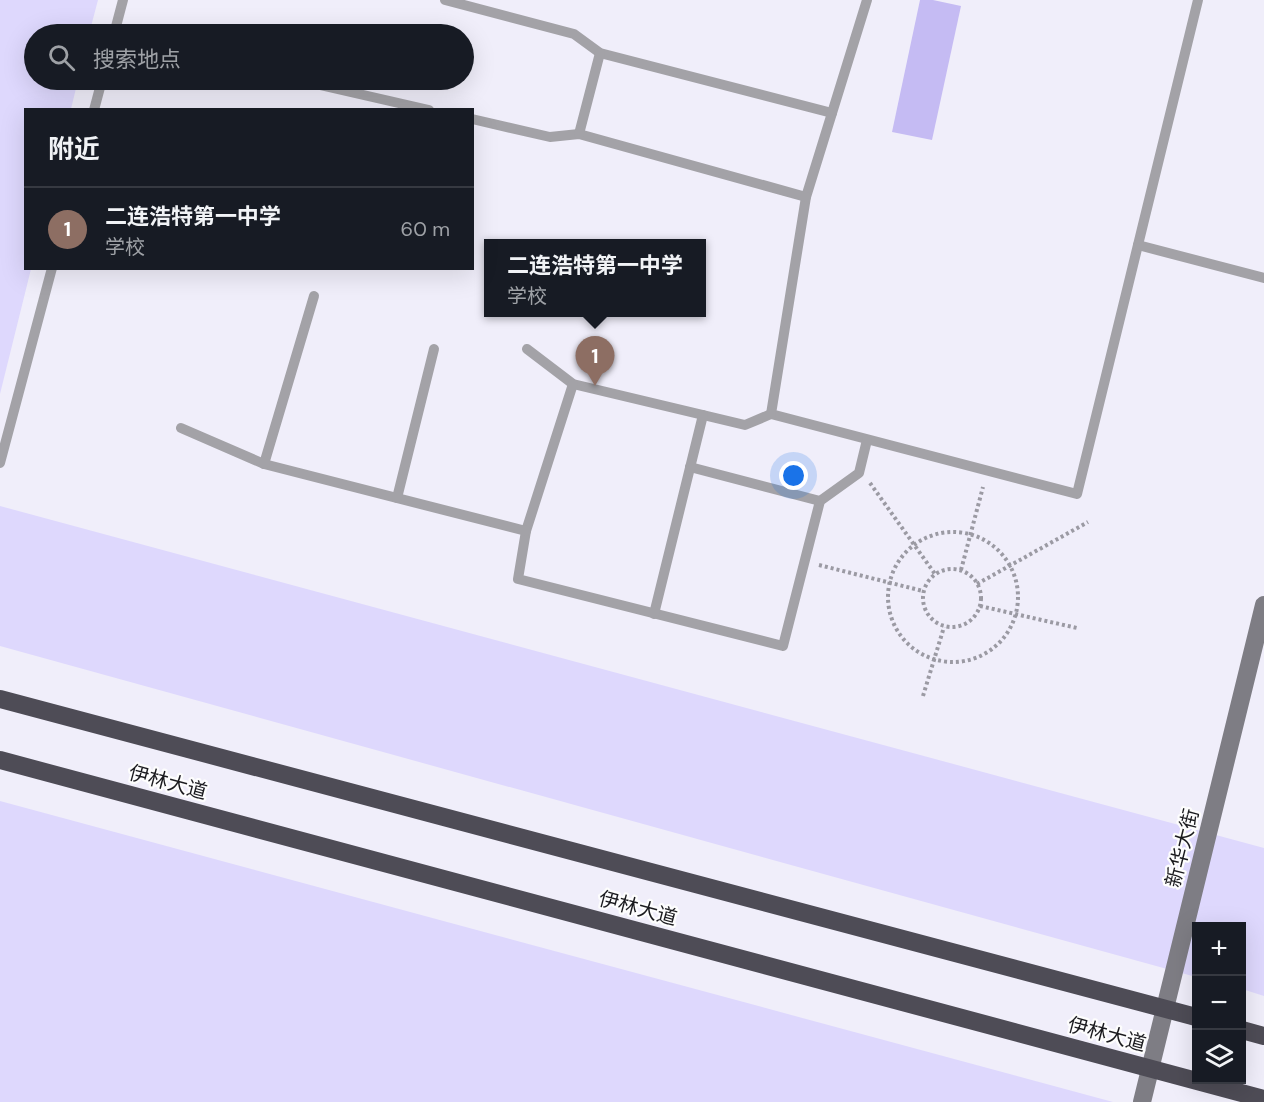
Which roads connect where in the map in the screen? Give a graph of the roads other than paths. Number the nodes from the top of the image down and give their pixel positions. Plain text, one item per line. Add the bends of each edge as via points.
1 (123, 0) edge
2 (445, 0) edge
3 (867, 0) edge
4 (1198, 0) edge
5 (117, 24) edge
6 (600, 53) junction
7 (99, 90) edge
8 (342, 90) edge
9 (95, 108) edge
10 (420, 108) edge
11 (832, 113) junction
12 (474, 120) edge
13 (579, 134) junction
14 (806, 197) junction
15 (1138, 245) junction
16 (51, 270) edge
17 (1264, 278) edge
18 (314, 296) dead end
19 (435, 349) dead end
20 (527, 349) dead end
21 (573, 384) junction
22 (771, 414) junction
23 (703, 415) junction
24 (181, 428) dead end
25 (867, 440) junction
26 (0, 463) edge
27 (264, 464) junction
28 (690, 467) junction
29 (397, 498) junction
30 (820, 501) junction
31 (526, 531) junction
32 (1264, 604) edge
33 (654, 614) junction
34 (0, 699) edge
35 (0, 760) edge
36 (1166, 1009) junction
37 (1192, 1016) edge
38 (1246, 1031) edge
39 (1264, 1036) edge
40 (1150, 1069) junction
41 (1264, 1099) edge
42 (1142, 1102) edge

1 - 5 lane
2 - 6 lane via 574,34
3 - 11 lane
4 - 15 lane
6 - 11 lane
6 - 13 lane
7 - 9 lane
8 - 10 lane
11 - 14 lane
12 - 13 lane via 550,137
13 - 14 lane
14 - 22 lane
15 - 17 lane
15 - 25 lane via 1077,494
16 - 26 lane
18 - 27 lane
19 - 29 lane
20 - 21 lane
21 - 23 lane
21 - 31 lane
22 - 23 lane via 745,425
22 - 25 lane
23 - 28 lane
24 - 27 lane
25 - 30 lane via 859,473
27 - 29 lane
28 - 30 lane
28 - 33 lane
29 - 31 lane
30 - 33 lane via 783,646
31 - 33 lane via 518,579
32 - 36 main road, 新华大街
34 - 36 highway
35 - 40 highway, 伊林大道
36 - 37 highway
36 - 40 main road, 新华大街
38 - 39 highway
40 - 41 highway, 伊林大道
40 - 42 main road, 新华大街

